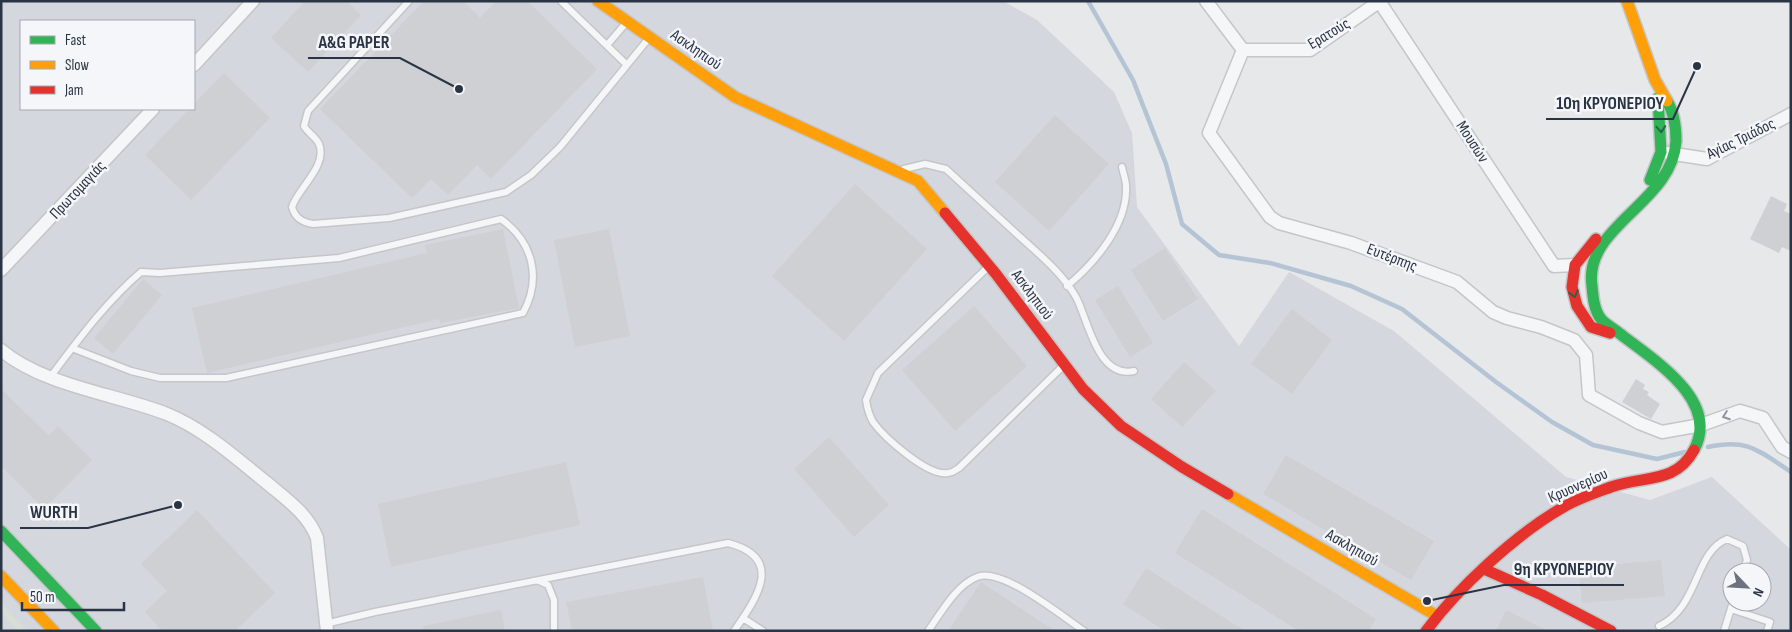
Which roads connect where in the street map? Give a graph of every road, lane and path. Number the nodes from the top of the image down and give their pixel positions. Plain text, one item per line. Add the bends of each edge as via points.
1 (253, 1) edge
2 (409, 1) edge
3 (561, 1) edge
4 (598, 1) edge
5 (1206, 1) edge
6 (1627, 1) edge
7 (1379, 2) edge
8 (627, 22) junction
9 (650, 37) junction
10 (606, 45) junction
11 (1243, 50) junction
12 (195, 64) edge
13 (627, 65) junction
14 (1655, 80) junction
15 (152, 110) edge
16 (1791, 114) edge
17 (1661, 152) junction
18 (1674, 154) junction
19 (1122, 167) dead end
20 (898, 172) junction
21 (1575, 265) junction
22 (989, 266) junction
23 (1, 270) edge
24 (1067, 286) junction
25 (1628, 339) junction
26 (72, 348) junction
27 (1, 350) edge
28 (1064, 365) junction
29 (1134, 371) dead end
30 (52, 376) junction
31 (1701, 425) junction
32 (1791, 452) edge
33 (1, 531) edge
34 (1746, 562) edge
35 (1484, 568) junction
36 (1, 576) edge
37 (538, 580) junction
38 (1730, 612) edge
39 (1748, 612) edge
40 (1437, 616) junction
41 (743, 618) junction
42 (1659, 626) dead end
43 (326, 627) edge
44 (54, 631) edge
45 (96, 631) edge
46 (554, 631) edge
47 (734, 631) edge
48 (762, 631) edge
49 (928, 631) edge
50 (1084, 631) edge
51 (1426, 631) edge
52 (1611, 631) edge
53 (1724, 631) edge
54 (1767, 631) edge

1 - 12 street
2 - 13 lane via 304,119 306,130 319,144 320,156 292,207 296,217 306,223 389,218 506,192 531,175 560,147
3 - 10 lane
4 - 8 main road, Ασκληπιού
5 - 11 street
6 - 14 main road
7 - 11 street, Ερατούς via 1310,50
7 - 21 street, Μουσών via 1554,266
8 - 9 main road, Ασκληπιού
8 - 10 lane
9 - 13 lane
9 - 20 main road, Ασκληπιού via 735,97
10 - 13 lane
11 - 31 street, Ευτέρπης via 1209,133 1270,217 1279,223 1351,243 1457,282 1493,312 1574,340 1586,356 1589,395 1639,423 1662,432
14 -> 17 main road
14 - 18 main road via 1670,106 1676,131
15 - 23 street, Πρωτομαγιάς
16 - 18 street, Αγίας Τριάδος via 1707,159
17 - 18 street, Αγίας Τριάδος
17 - 21 main road via 1652,177
18 - 25 main road via 1666,176 1607,238 1592,262 1594,303 1601,319
19 - 24 lane via 1126,185 1124,210 1100,252
20 - 22 main road, Ασκληπιού via 918,181
20 - 24 lane via 925,164 946,169 1040,255
21 -> 25 main road via 1572,288 1577,306 1591,327
22 - 28 main road, Ασκληπιού
22 - 28 lane via 878,373 866,400 873,421 887,437 922,465 948,473 959,468
24 - 29 lane via 1076,297 1102,358 1118,370
25 - 31 main road via 1674,377 1694,401
26 - 26 lane via 117,293 141,272 340,258 502,219 524,241 532,260 534,282 524,313 226,378 160,378 131,371
26 - 30 lane
27 - 30 street via 12,359
28 - 40 main road, Ασκληπιού via 1083,389 1121,426 1182,467
30 - 43 street via 86,390 170,415 226,450 282,496 312,525 317,538
32 -> 31 street via 1782,447 1763,418 1740,411
31 - 35 main road, Κρυονερίου via 1688,461 1669,475 1613,486 1563,507 1530,529
33 - 45 main road
34 - 42 lane via 1743,546 1727,539 1718,543 1679,613
35 - 40 main road, Κρυονερίου
35 - 52 main road
36 - 44 main road
37 - 41 lane via 728,543 745,548 759,561 762,570 760,590
37 - 43 lane via 375,612
37 - 46 lane via 548,585 554,600
38 - 53 lane
39 - 54 lane via 1770,622
40 - 51 main road, Κρυονερίου
41 - 47 lane
41 - 48 lane
49 - 50 lane via 965,584 977,576 989,574 1022,590

